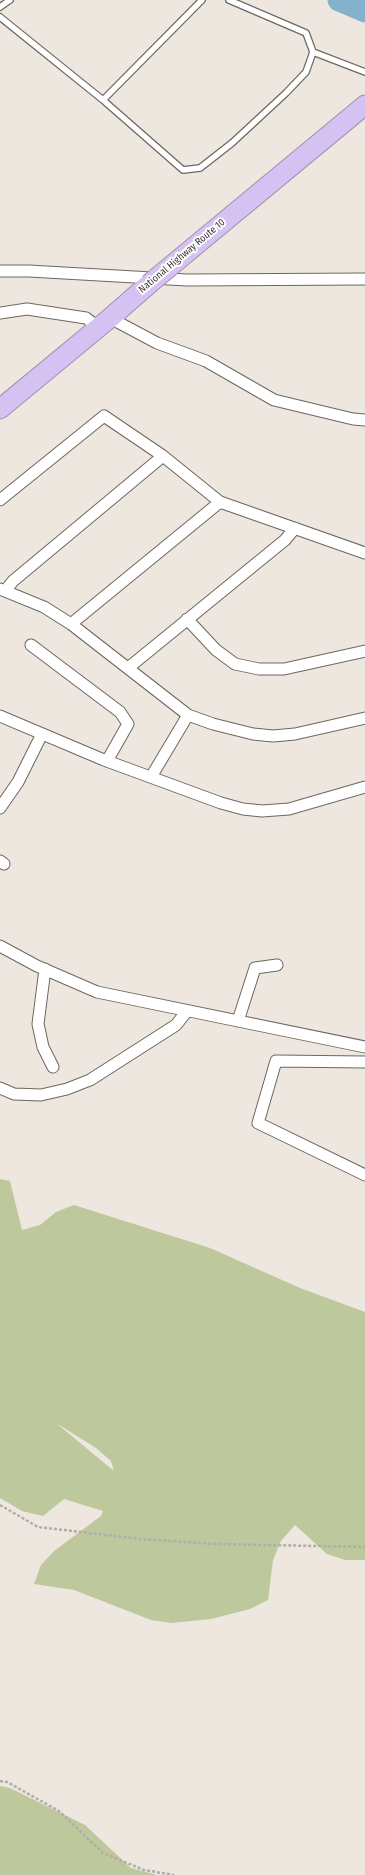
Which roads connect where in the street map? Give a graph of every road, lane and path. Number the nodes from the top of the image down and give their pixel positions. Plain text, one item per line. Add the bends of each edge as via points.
1 (10, 0) edge
2 (202, 0) edge
3 (229, 0) edge
4 (0, 7) edge
5 (0, 17) edge
6 (313, 52) junction
7 (365, 72) edge
8 (103, 100) junction
9 (365, 105) edge
10 (0, 271) edge
11 (365, 279) edge
12 (0, 313) edge
13 (104, 323) junction
14 (0, 409) edge
15 (365, 420) edge
16 (163, 456) junction
17 (0, 500) edge
18 (220, 502) junction
19 (295, 528) junction
20 (365, 553) edge
21 (2, 590) edge
22 (187, 619) junction
23 (72, 624) junction
24 (31, 645) dead end
25 (365, 651) edge
26 (128, 668) junction
27 (188, 715) junction
28 (0, 716) edge
29 (365, 718) edge
30 (42, 734) junction
31 (107, 761) junction
32 (151, 777) junction
33 (365, 787) edge
34 (0, 808) edge
35 (0, 946) edge
36 (277, 965) dead end
37 (45, 969) junction
38 (187, 1011) junction
39 (238, 1021) junction
40 (365, 1047) edge
41 (365, 1062) edge
42 (54, 1067) dead end
43 (0, 1088) edge
44 (365, 1175) edge
45 (0, 1505) edge
46 (365, 1547) edge
47 (0, 1781) edge
48 (174, 1875) edge

1 - 4 lane
2 - 8 lane
3 - 6 lane via 306,33
5 - 8 lane
6 - 7 lane
6 - 8 lane via 306,72 286,93 232,143 200,168 183,170
9 - 13 highway, National Highway Route 10, bridge
10 - 11 street via 187,280
12 - 13 street via 27,309
13 - 14 highway, National Highway Route 10
13 - 15 street via 206,361 274,400
16 - 17 street via 104,416
16 - 18 street
16 - 21 street
18 - 19 street
18 - 23 street
19 - 20 street
19 - 22 street via 285,540
21 - 23 street via 44,607
22 - 25 street via 216,650 235,664 260,669 284,669
22 - 26 street
23 - 26 street
24 - 31 street via 120,712 128,724
26 - 27 street
27 - 29 street via 253,734 273,736 295,734
27 - 32 street
28 - 30 street
30 - 31 street
30 - 34 street via 18,782
31 - 32 street
32 - 33 street via 221,803 262,811 289,809
35 - 37 street
36 - 39 street via 255,968
37 - 38 street via 97,992
37 - 42 street via 38,1024 43,1047
38 - 39 street
38 - 43 street via 176,1025 85,1082 41,1095 14,1094
39 - 40 street
41 - 44 street via 276,1060 258,1123
45 - 46 path via 38,1527 141,1539 216,1544
47 - 48 path via 59,1811 103,1852 144,1870

